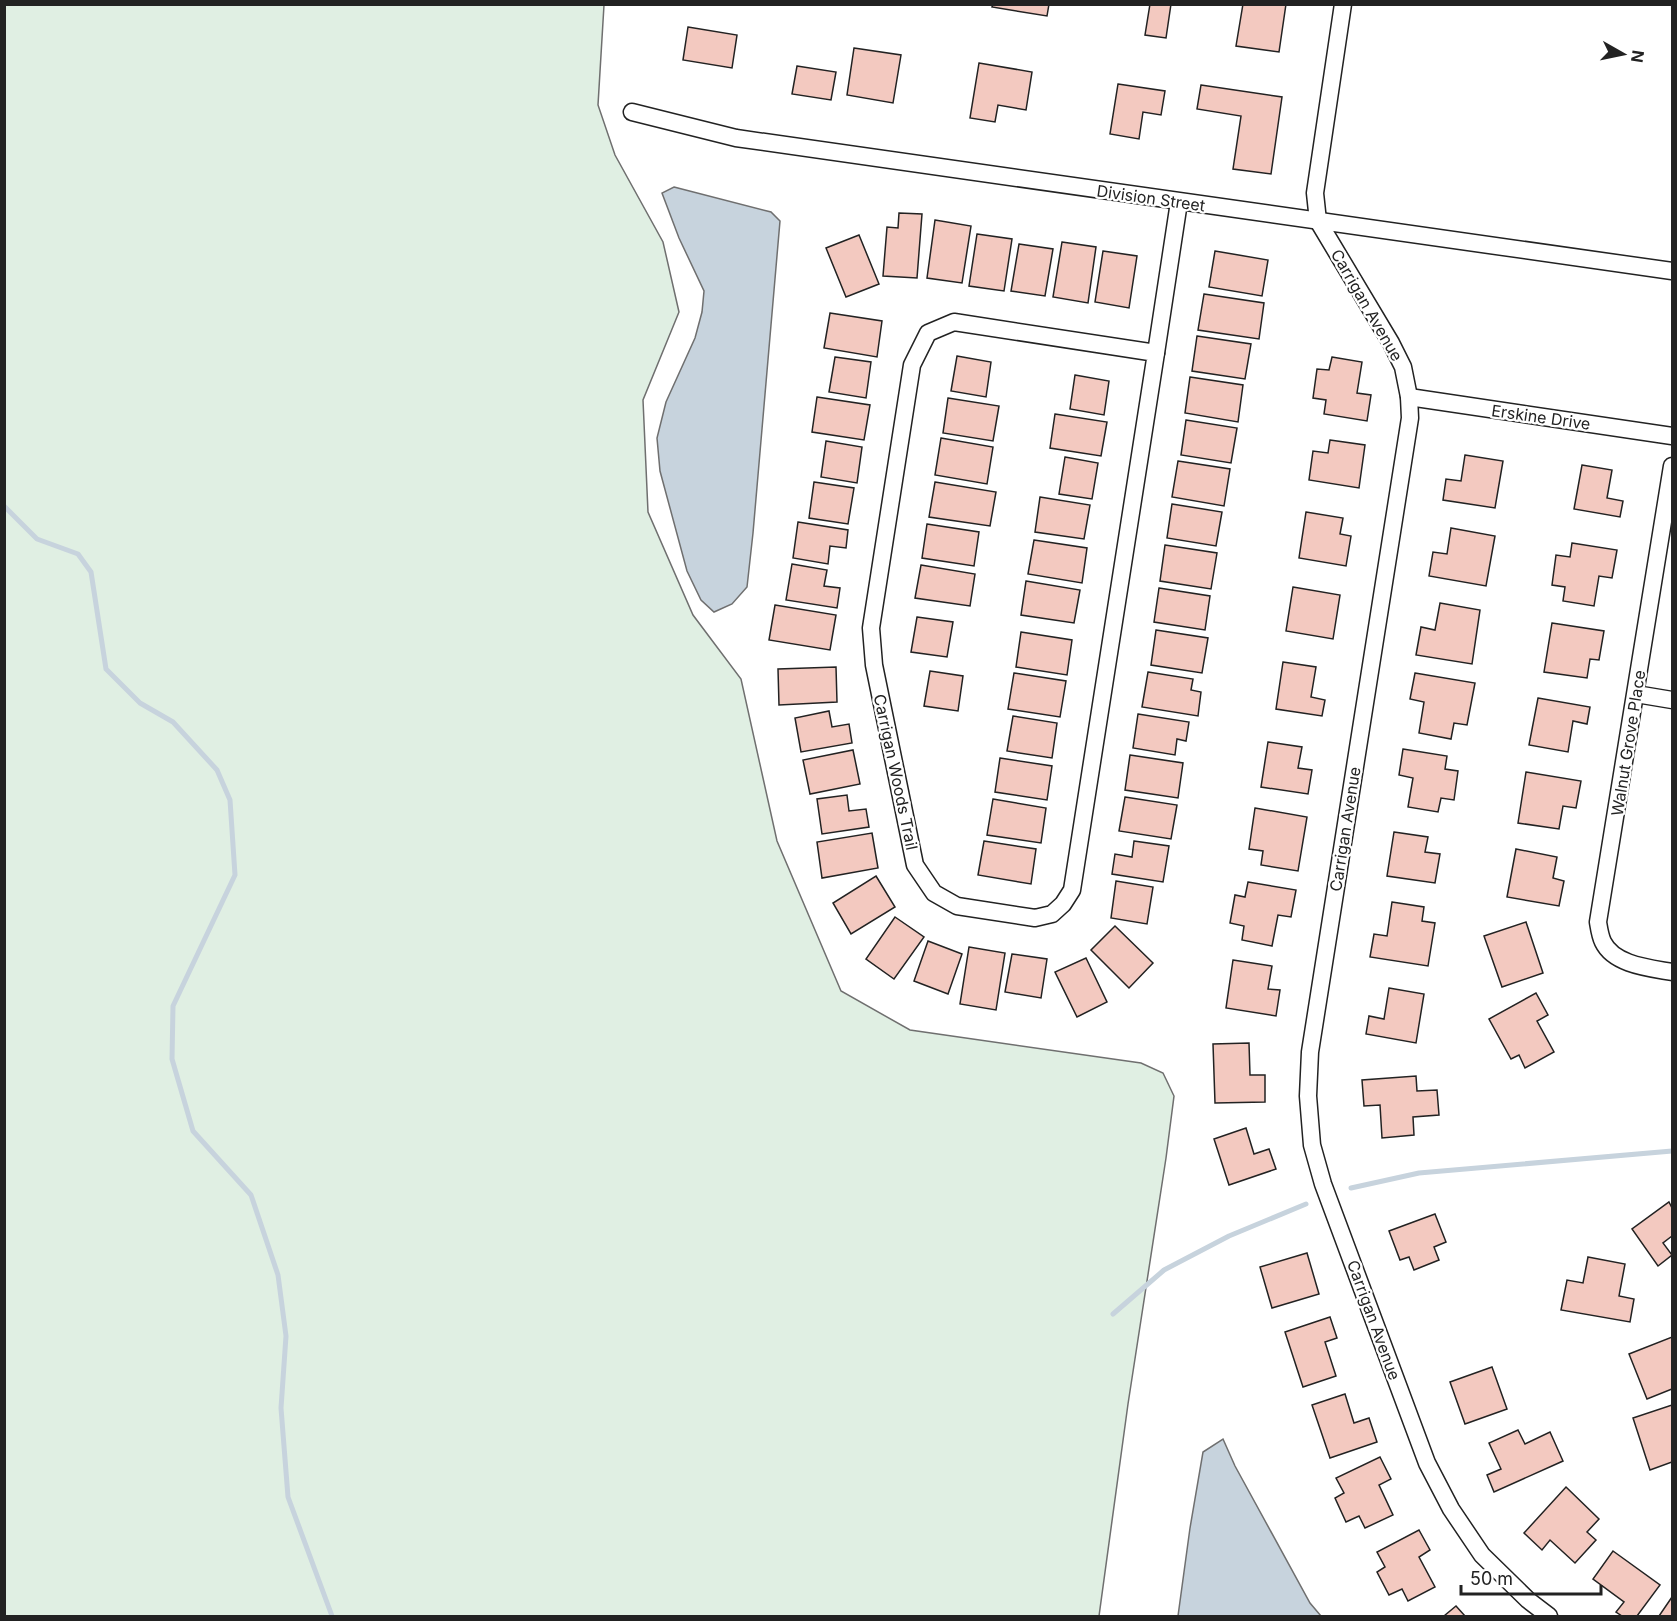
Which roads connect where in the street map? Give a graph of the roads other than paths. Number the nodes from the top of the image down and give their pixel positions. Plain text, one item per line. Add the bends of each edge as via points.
1 (1343, 4) edge
2 (632, 112) dead end
3 (1179, 202) junction
4 (1318, 221) junction
5 (1672, 271) edge
6 (1156, 353) junction
7 (1409, 397) junction
8 (1672, 436) edge
9 (1672, 466) edge
10 (1636, 694) junction
11 (1672, 700) edge
12 (1672, 972) edge
13 (1550, 1617) edge

1 - 4 street, Carrigan Avenue via 1315,193
2 - 3 street, Division Street via 736,138
3 - 4 street, Division Street
3 - 6 street, Carrigan Woods Trail
4 - 5 street, Division Street
4 - 7 street, Carrigan Avenue via 1391,343 1403,367
6 - 6 street, Carrigan Woods Trail via 1072,890 1052,914 1035,918 957,906 933,892 915,865 874,665 871,628 912,365 928,333 954,322
7 - 8 street, Erskine Drive
7 - 13 street, Carrigan Avenue via 1407,447 1310,1052 1312,1145 1427,1463 1451,1509 1482,1555
9 - 10 street, Walnut Grove Place
10 - 11 street
10 - 12 street, Walnut Grove Place via 1598,922 1603,943 1616,956 1630,964

